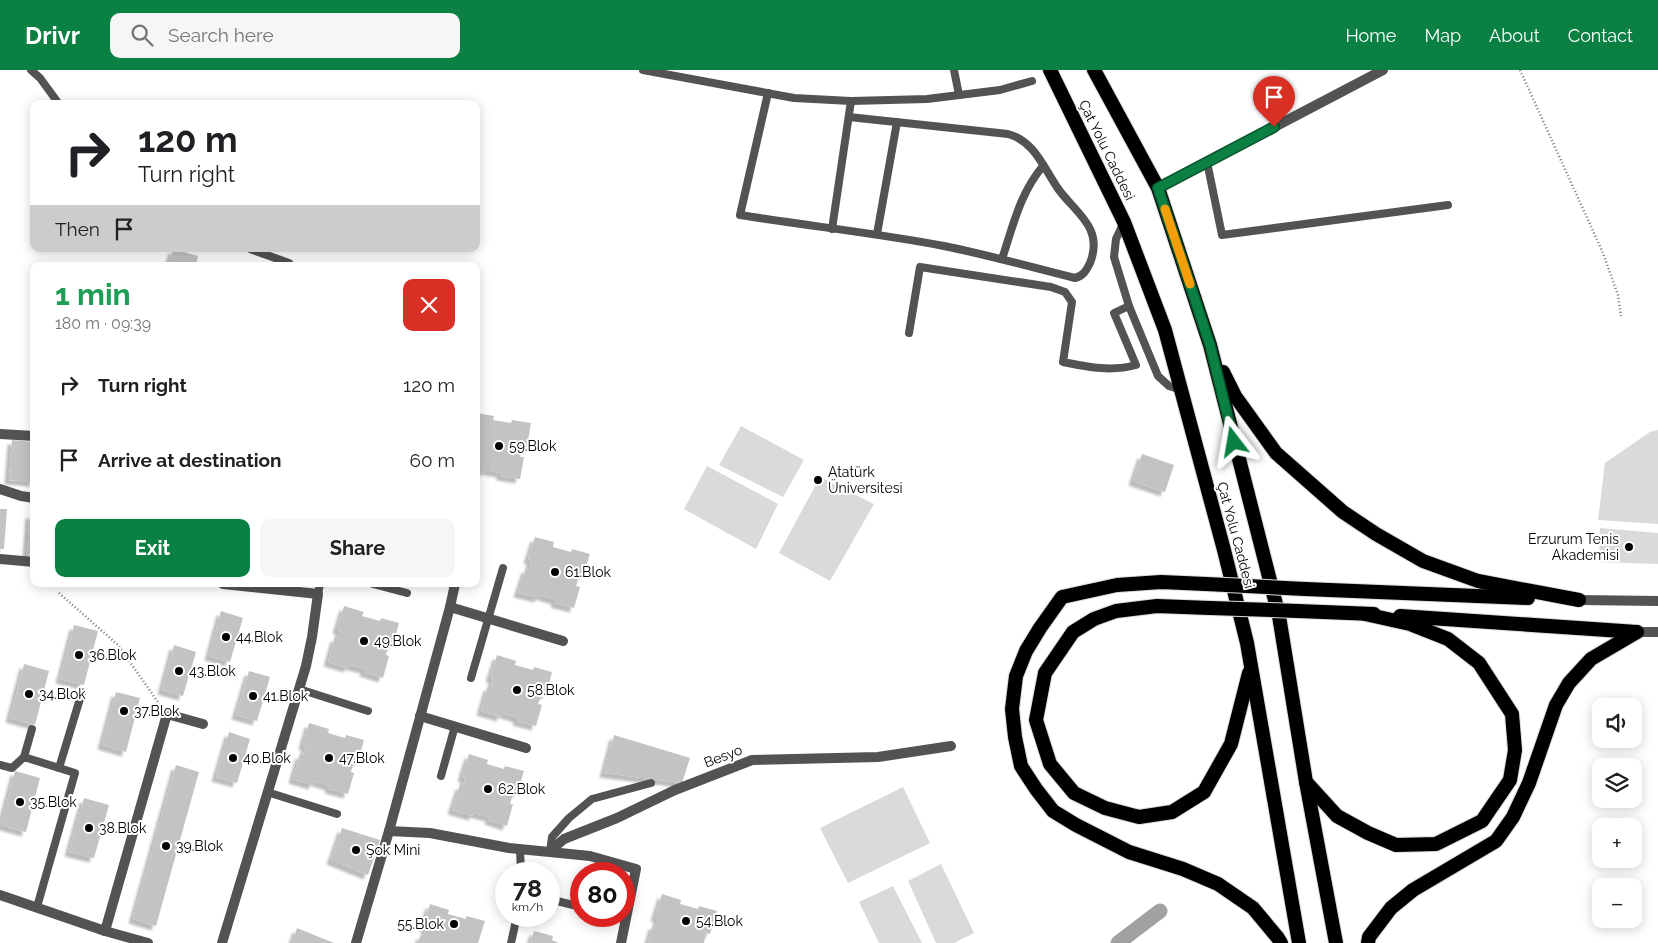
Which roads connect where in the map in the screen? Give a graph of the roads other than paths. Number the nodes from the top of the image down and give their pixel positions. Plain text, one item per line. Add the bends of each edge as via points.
1 (31, 70) edge
2 (643, 70) edge
3 (954, 70) edge
4 (1050, 70) edge
5 (1094, 70) edge
6 (1383, 70) edge
7 (1032, 81) dead end
8 (768, 93) junction
9 (959, 95) junction
10 (56, 100) edge
11 (851, 101) junction
12 (849, 117) junction
13 (897, 122) junction
14 (1207, 162) junction
15 (1043, 166) junction
16 (1158, 188) junction
17 (1448, 205) dead end
18 (1124, 222) junction
19 (832, 229) junction
20 (877, 234) junction
21 (258, 252) edge
22 (1002, 259) junction
23 (286, 262) edge
24 (1129, 306) junction
25 (909, 333) dead end
26 (1210, 345) junction
27 (1181, 390) junction
28 (0, 434) edge
29 (30, 436) edge
30 (0, 489) edge
31 (30, 497) edge
32 (0, 559) edge
33 (30, 562) edge
34 (503, 568) dead end
35 (281, 587) edge
36 (384, 587) edge
37 (454, 587) edge
38 (319, 589) edge
39 (407, 593) dead end
40 (1579, 600) junction
41 (1658, 601) edge
42 (450, 607) junction
43 (1366, 614) junction
44 (489, 618) junction
45 (1637, 632) junction
46 (1658, 632) edge
47 (563, 641) dead end
48 (1250, 668) junction
49 (471, 678) dead end
50 (299, 689) junction
51 (82, 692) dead end
52 (368, 711) dead end
53 (420, 716) junction
54 (203, 724) dead end
55 (455, 726) junction
56 (32, 729) dead end
57 (951, 746) dead end
58 (526, 748) dead end
59 (24, 757) junction
60 (0, 765) edge
61 (59, 768) junction
62 (441, 776) dead end
63 (1306, 782) junction
64 (651, 783) dead end
65 (267, 792) junction
66 (336, 814) dead end
67 (389, 831) junction
68 (520, 848) junction
69 (550, 851) junction
70 (521, 862) edge
71 (0, 895) edge
72 (37, 907) junction
73 (514, 927) edge
74 (105, 931) junction
75 (148, 943) edge
76 (222, 943) edge
77 (356, 943) edge
78 (511, 943) edge
79 (622, 943) edge
80 (1280, 943) edge
81 (1300, 943) edge
82 (1336, 943) edge
83 (1368, 943) edge

1 - 10 lane
2 - 8 lane
3 - 9 lane
4 - 18 highway, Çat Yolu Caddesi
5 - 16 highway, Çat Yolu Caddesi
6 - 14 street
7 - 9 lane via 1000,90
8 - 11 lane
8 - 19 lane via 740,215
9 - 11 lane
11 - 12 lane
12 - 13 lane
12 - 19 lane
13 - 15 lane via 1016,136 1028,144
13 - 20 lane
14 - 16 street
14 - 17 lane via 1222,235
15 - 22 lane via 1022,200
15 - 22 lane via 1091,230 1093,250 1087,268 1082,276 1074,278
16 - 26 highway, Çat Yolu Caddesi
18 - 24 lane via 1116,239 1114,257
18 - 27 highway, Çat Yolu Caddesi via 1164,330
19 - 20 lane
20 - 22 lane
21 - 23 lane
24 - 25 lane via 1114,313 1136,365 1096,369 1063,362 1072,302 1065,292 920,268
24 - 27 lane via 1158,376 1169,386
26 - 40 highway via 1235,396 1276,453 1343,512 1423,561 1478,581
26 - 63 highway, Çat Yolu Caddesi via 1279,616
27 - 48 highway, Çat Yolu Caddesi via 1247,642
28 - 29 street
30 - 31 street
32 - 33 street
34 - 44 lane
35 - 38 street
36 - 39 lane
37 - 42 street
38 - 50 street via 312,637
40 - 41 street
40 - 80 highway, bridge via 1162,582 1117,585 1062,598 1026,651 1016,676 1012,709 1021,766 1053,811 1129,852 1218,884 1253,908
42 - 44 street
42 - 53 street
43 - 45 highway
43 - 48 highway, bridge via 1157,606 1116,611 1094,619 1073,632 1045,673 1036,720 1050,764 1074,793 1105,808 1139,817 1172,812 1204,792 1232,744
43 - 63 highway via 1410,624 1448,639 1479,664 1512,714 1515,750 1510,780 1482,822 1436,844 1396,845 1337,816
44 - 47 street
44 - 49 lane
45 - 46 street
45 - 83 highway via 1590,659 1569,683 1556,705 1517,809 1496,841 1413,890 1391,908
48 - 81 highway, Çat Yolu Caddesi
50 - 52 lane
50 - 65 street
51 - 61 lane
53 - 55 street
53 - 67 street
54 - 74 street via 167,714
55 - 58 street
55 - 62 lane
56 - 59 lane
57 - 69 street, Besyo via 878,757 752,760 564,839
59 - 60 lane via 12,768
59 - 61 lane
61 - 72 lane via 75,773
63 - 82 highway, Çat Yolu Caddesi
64 - 69 lane via 592,799 552,837
65 - 66 lane
65 - 76 street
67 - 68 street via 430,833
67 - 77 street
68 - 69 street
68 - 70 lane
69 - 79 street via 590,856 636,869
71 - 72 street
72 - 74 street
73 - 78 lane
74 - 75 street

